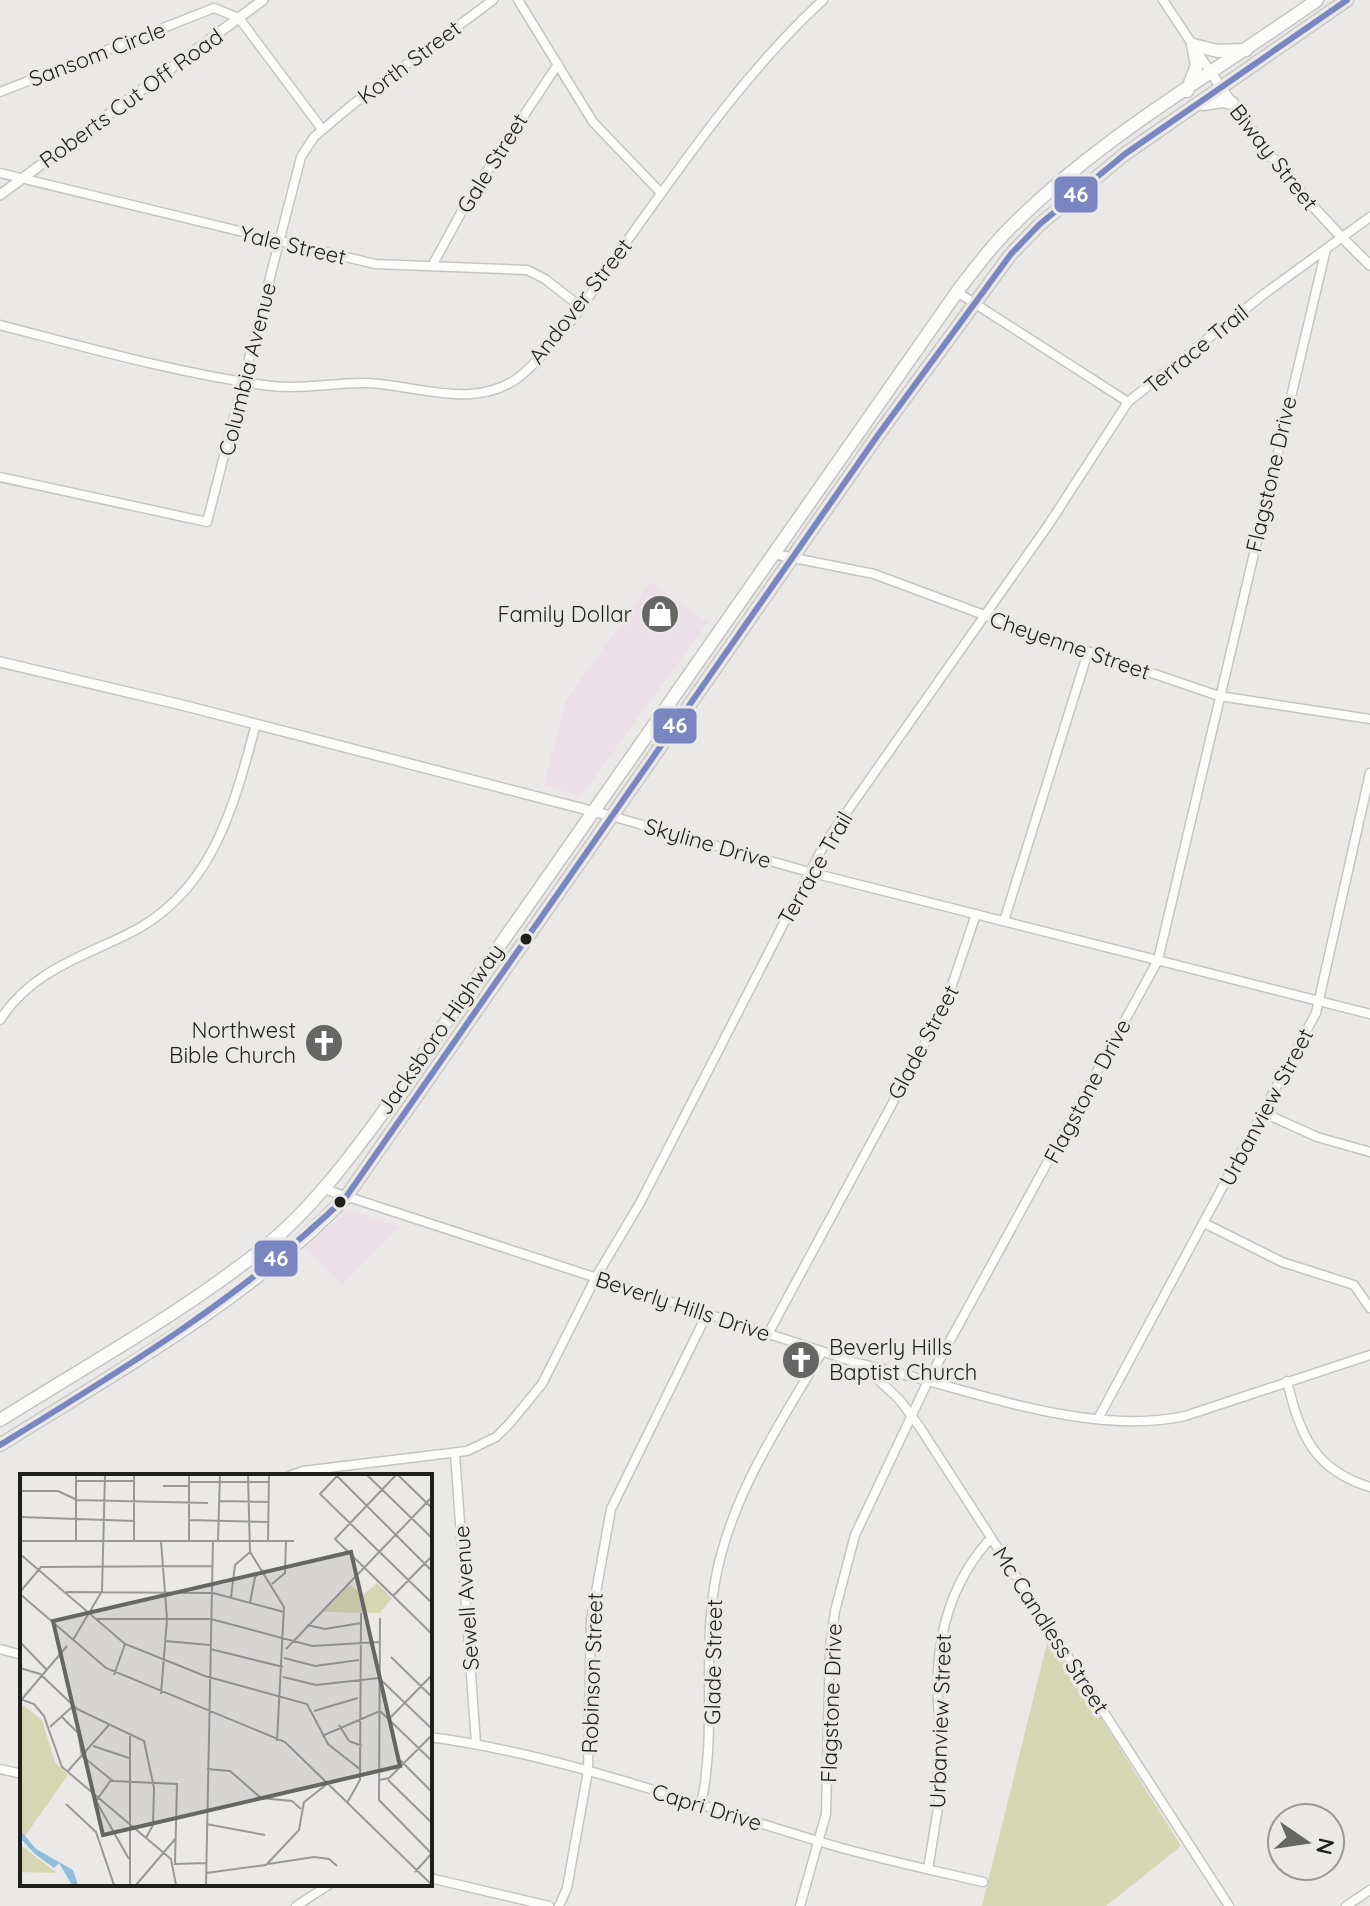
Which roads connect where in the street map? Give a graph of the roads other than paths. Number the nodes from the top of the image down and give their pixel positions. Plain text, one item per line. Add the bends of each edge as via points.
1 (263, 0) edge
2 (493, 0) edge
3 (518, 0) edge
4 (823, 0) edge
5 (1163, 0) edge
6 (1317, 0) edge
7 (1347, 0) edge
8 (239, 18) junction
9 (1193, 45) junction
10 (1246, 50) junction
11 (558, 64) junction
12 (1212, 74) junction
13 (1221, 88) junction
14 (1187, 91) junction
15 (0, 92) edge
16 (1232, 103) junction
17 (1196, 105) junction
18 (325, 127) junction
19 (0, 173) edge
20 (23, 177) junction
21 (661, 193) junction
22 (0, 195) edge
23 (1370, 217) edge
24 (1341, 238) junction
25 (279, 242) junction
26 (1326, 249) junction
27 (1370, 265) edge
28 (432, 266) junction
29 (957, 292) junction
30 (974, 304) junction
31 (581, 307) junction
32 (0, 325) edge
33 (245, 382) junction
34 (1128, 402) junction
35 (854, 439) junction
36 (869, 450) junction
37 (0, 477) edge
38 (774, 554) junction
39 (793, 558) junction
40 (985, 615) junction
41 (1088, 652) junction
42 (0, 662) edge
43 (1219, 696) junction
44 (1370, 719) edge
45 (256, 724) junction
46 (1370, 773) edge
47 (592, 811) junction
48 (611, 816) junction
49 (809, 872) junction
50 (976, 914) junction
51 (1004, 921) junction
52 (1158, 960) junction
53 (1320, 1001) junction
54 (456, 1005) junction
55 (1370, 1014) edge
56 (473, 1019) junction
57 (0, 1020) edge
58 (1264, 1113) junction
59 (1370, 1152) edge
60 (324, 1189) junction
61 (346, 1197) junction
62 (1204, 1223) junction
63 (596, 1277) junction
64 (1370, 1308) edge
65 (706, 1316) junction
66 (768, 1334) junction
67 (822, 1352) junction
68 (1370, 1355) edge
69 (861, 1364) junction
70 (929, 1379) junction
71 (1287, 1381) junction
72 (911, 1414) junction
73 (1099, 1417) junction
74 (0, 1420) edge
75 (1, 1443) edge
76 (455, 1454) junction
77 (301, 1474) edge
78 (1370, 1487) edge
79 (991, 1538) junction
80 (0, 1649) edge
81 (20, 1654) edge
82 (432, 1737) edge
83 (476, 1743) junction
84 (0, 1769) edge
85 (588, 1771) junction
86 (20, 1774) edge
87 (701, 1805) junction
88 (819, 1842) junction
89 (928, 1869) junction
90 (432, 1878) edge
91 (983, 1882) dead end
92 (327, 1886) edge
93 (1370, 1890) edge
94 (300, 1905) edge
95 (549, 1906) edge
96 (559, 1906) edge
97 (800, 1906) edge
98 (1229, 1906) edge
99 (1346, 1906) edge

1 - 8 street, Roberts Cut Off Road
2 - 18 street, Korth Street
3 - 11 street
4 - 21 street, Andover Street via 768,57
5 - 9 street, Biway Street
6 - 10 main road, Jacksboro Highway
7 - 13 main road, Jacksboro Highway
8 - 15 street, Sansom Circle via 214,8
8 - 18 street
8 - 20 street, Roberts Cut Off Road
9 - 10 main road
9 - 12 street, Biway Street
9 - 14 main road via 1197,65
10 - 12 main road, Jacksboro Highway
11 - 21 street via 602,133
11 - 28 street, Gale Street via 501,146
12 - 13 street, Biway Street
12 - 14 main road, Jacksboro Highway
13 - 16 street, Biway Street
13 - 17 main road, Jacksboro Highway
14 - 29 main road, Jacksboro Highway via 1092,157 1027,212
16 - 17 main road
16 - 24 street, Biway Street
17 - 30 main road, Jacksboro Highway via 1125,154 1040,224
18 - 25 street, Columbia Avenue via 301,157
19 - 20 street, Yale Street
20 - 22 street, Roberts Cut Off Road
20 - 25 street, Yale Street
21 - 31 street, Andover Street
23 - 24 street, Terrace Trail
24 - 26 street, Terrace Trail
24 - 27 street, Biway Street
25 - 28 street, Yale Street via 375,264
25 - 33 street, Columbia Avenue
26 - 34 street, Terrace Trail
26 - 43 street, Flagstone Drive
28 - 31 street, Yale Street via 527,270
29 - 30 street
29 - 35 main road, Jacksboro Highway
30 - 34 street
30 - 36 main road, Jacksboro Highway
31 - 33 street, Andover Street via 525,372 512,382 478,392 436,394 370,383 301,389
32 - 33 street, Andover Street
33 - 37 street, Columbia Avenue via 207,522
34 - 40 street, Terrace Trail
35 - 36 main road
35 - 38 main road, Jacksboro Highway
36 - 39 main road, Jacksboro Highway
38 - 39 street, Cheyenne Street
38 - 47 main road, Jacksboro Highway
39 - 40 street, Cheyenne Street via 874,574
39 - 48 main road, Jacksboro Highway
40 - 41 street, Cheyenne Street
40 - 49 street, Terrace Trail
41 - 43 street, Cheyenne Street
41 - 51 street
42 - 45 street, Skyline Drive
43 - 44 street, Cheyenne Street
43 - 52 street, Flagstone Drive
45 - 47 street, Skyline Drive
45 - 57 street via 227,825 183,895 128,934 46,971
46 - 53 street, Urbanview Street
47 - 48 street, Skyline Drive
47 - 54 main road, Jacksboro Highway
48 - 49 street, Skyline Drive
48 - 56 main road, Jacksboro Highway
49 - 50 street, Skyline Drive
49 - 63 street, Terrace Trail via 640,1203
50 - 51 street, Skyline Drive
50 - 66 street, Glade Street via 945,1006
51 - 52 street, Skyline Drive
52 - 53 street, Skyline Drive
52 - 70 street, Flagstone Drive
53 - 55 street, Skyline Drive
53 - 58 street, Urbanview Street
54 - 56 main road
54 - 60 main road, Jacksboro Highway
56 - 61 main road, Jacksboro Highway
58 - 59 street via 1317,1137
58 - 62 street, Urbanview Street
60 - 61 street, Beverly Hills Drive
60 - 74 main road, Jacksboro Highway via 266,1246 205,1291
61 - 63 street, Beverly Hills Drive
61 - 75 main road, Jacksboro Highway via 253,1283
62 - 64 street via 1282,1262 1354,1285
62 - 73 street, Urbanview Street
63 - 65 street, Beverly Hills Drive
63 - 76 street, Terrace Trail via 542,1384 496,1437
65 - 66 street, Beverly Hills Drive
65 - 85 street, Robinson Street via 611,1509 591,1620
66 - 67 street, Beverly Hills Drive
67 - 69 street, Beverly Hills Drive
67 - 87 street, Glade Street via 756,1467 728,1528 709,1636 710,1764
68 - 71 street, Beverly Hills Drive
69 - 70 street, Beverly Hills Drive
69 - 72 street, Mc Candless Street
70 - 72 street, Flagstone Drive
70 - 73 street, Beverly Hills Drive via 1009,1403
71 - 73 street, Beverly Hills Drive via 1157,1422
71 - 78 street via 1315,1454 1337,1475
72 - 79 street, Mc Candless Street
72 - 88 street, Flagstone Drive via 855,1535 835,1611 829,1781
76 - 77 street, Terrace Trail
76 - 83 street, Sewell Avenue
79 - 89 street, Urbanview Street via 968,1566 952,1598 941,1639 943,1751
79 - 98 street, Mc Candless Street
80 - 81 street
82 - 83 street, Capri Drive
83 - 85 street, Capri Drive
84 - 86 street
85 - 87 street, Capri Drive
85 - 96 street, Robinson Street via 567,1888
87 - 88 street, Capri Drive
88 - 89 street, Capri Drive
88 - 97 street, Flagstone Drive
89 - 91 street, Capri Drive
90 - 95 street
92 - 94 street
93 - 99 street

